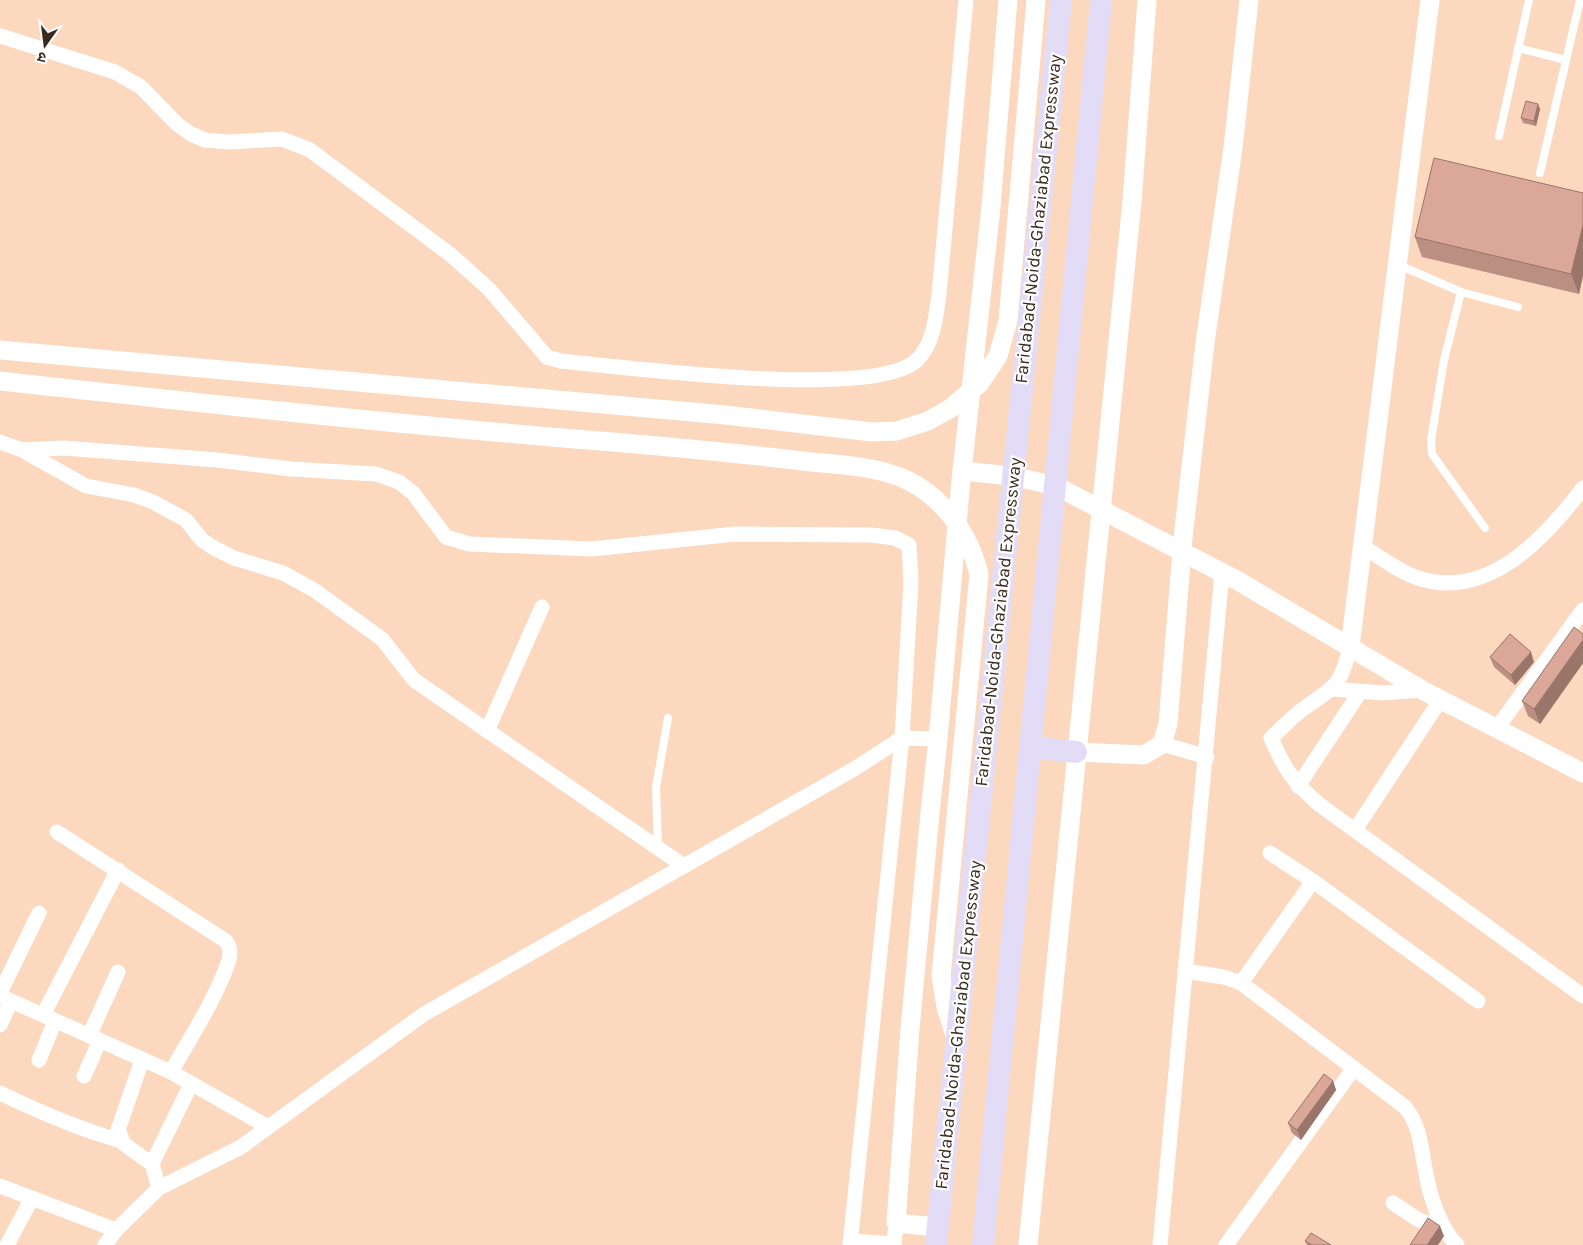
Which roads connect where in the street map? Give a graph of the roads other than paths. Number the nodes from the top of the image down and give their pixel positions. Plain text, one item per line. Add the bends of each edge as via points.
1 (966, 0) edge
2 (1008, 0) edge
3 (1036, 0) edge
4 (1061, 0) edge
5 (1101, 0) edge
6 (1147, 0) edge
7 (1249, 0) edge
8 (1430, 0) edge
9 (1529, 0) edge
10 (1580, 0) edge
11 (0, 36) edge
12 (1518, 48) junction
13 (1566, 60) junction
14 (1499, 136) dead end
15 (1540, 173) dead end
16 (1397, 264) junction
17 (1461, 292) junction
18 (1518, 306) dead end
19 (0, 350) edge
20 (0, 381) edge
21 (0, 442) edge
22 (22, 450) junction
23 (962, 471) junction
24 (1012, 476) junction
25 (1056, 486) junction
26 (1583, 488) edge
27 (1101, 510) junction
28 (1485, 528) dead end
29 (962, 531) junction
30 (1362, 546) junction
31 (1182, 552) junction
32 (1222, 573) junction
33 (542, 607) dead end
34 (1583, 610) edge
35 (1350, 647) junction
36 (1332, 689) junction
37 (1422, 690) junction
38 (1360, 692) junction
39 (1440, 699) junction
40 (668, 718) dead end
41 (1497, 728) junction
42 (487, 731) junction
43 (902, 738) junction
44 (938, 739) junction
45 (1162, 744) junction
46 (1031, 747) junction
47 (1076, 752) junction
48 (1206, 757) junction
49 (1583, 773) edge
50 (1298, 786) junction
51 (1356, 830) junction
52 (57, 832) dead end
53 (658, 849) junction
54 (1270, 853) dead end
55 (684, 866) junction
56 (118, 870) junction
57 (1313, 882) junction
58 (40, 913) dead end
59 (1185, 971) junction
60 (118, 972) dead end
61 (1241, 983) junction
62 (1583, 996) edge
63 (4, 997) edge
64 (1478, 1001) dead end
65 (49, 1018) junction
66 (0, 1026) edge
67 (94, 1038) junction
68 (956, 1039) junction
69 (39, 1060) dead end
70 (142, 1060) junction
71 (1354, 1068) junction
72 (171, 1072) junction
73 (84, 1076) dead end
74 (191, 1084) junction
75 (0, 1093) edge
76 (268, 1127) junction
77 (121, 1141) junction
78 (152, 1164) junction
79 (0, 1186) edge
80 (160, 1188) junction
81 (32, 1198) junction
82 (1393, 1203) dead end
83 (896, 1223) junction
84 (116, 1230) junction
85 (1446, 1230) junction
86 (937, 1236) edge
87 (850, 1243) edge
88 (894, 1244) edge
89 (7, 1245) edge
90 (105, 1245) edge
91 (983, 1245) edge
92 (1028, 1245) edge
93 (1160, 1245) edge
94 (1226, 1245) edge
95 (1457, 1245) edge

1 - 11 street via 939,294 933,331 927,345 916,361 904,369 862,377 795,380 560,361 547,357 490,289 451,255 310,150 282,139 205,140 177,124 141,87 115,72
2 - 23 street via 991,207
3 - 19 street via 1008,321 998,356 980,384 951,408 928,421 897,431 872,432 725,415
4 - 24 main road, Faridabad-Noida-Ghaziabad Expressway
5 - 25 main road
6 - 27 street via 1132,201
7 - 31 street
8 - 16 street
9 - 12 lane
10 - 13 lane
12 - 13 lane
12 - 14 lane
13 - 15 lane
16 - 17 lane
16 - 30 street
17 - 18 lane
17 - 28 lane via 1444,360 1431,440 1432,454
20 - 29 street via 408,425 722,451 866,469 900,477 926,491
21 - 22 street
22 - 42 street via 86,486 153,502 186,520 202,540 214,548 234,558 283,573 314,590 382,639 414,680
22 - 43 street via 64,448 376,474 399,482 413,493 446,537 469,544 592,549 735,534 895,538 909,545 911,583
23 - 24 street
23 - 29 street
24 - 25 street
24 - 68 main road, Faridabad-Noida-Ghaziabad Expressway
25 - 27 street
25 - 46 main road
26 - 30 street via 1559,520 1519,557 1488,576 1462,583 1434,583 1416,578
27 - 31 street
27 - 47 street
29 - 44 street
29 - 68 street via 973,551 979,574 941,976
30 - 35 street
31 - 32 street
31 - 45 street via 1168,724
32 - 35 street
32 - 48 street
33 - 42 street
34 - 41 street
35 - 36 street via 1345,667
35 - 37 street
36 - 38 street
36 - 50 street via 1302,709 1271,738 1285,769
37 - 38 street
37 - 39 street
38 - 50 street
39 - 41 street
39 - 51 street
40 - 53 lane via 656,779
41 - 49 street
42 - 53 street
43 - 44 street
43 - 55 street
43 - 87 street
44 - 83 street via 910,1029
45 - 47 street via 1144,755
45 - 48 street
46 - 47 main road
46 - 91 main road
47 - 92 street
48 - 59 street
50 - 51 street
51 - 62 street
52 - 56 street
53 - 55 street
54 - 57 street
55 - 76 street via 424,1014
56 - 65 street
56 - 72 street via 226,941 230,947 228,962 217,986
57 - 61 street
57 - 64 street
58 - 63 street
59 - 61 street via 1224,976
59 - 93 street
60 - 67 street
61 - 71 street
63 - 65 street
63 - 66 street
65 - 67 street
65 - 69 street
67 - 70 street
67 - 73 street
68 - 86 main road, Faridabad-Noida-Ghaziabad Expressway
70 - 72 street
70 - 77 street via 119,1123
71 - 85 street via 1413,1116 1426,1176
71 - 94 street
72 - 74 street
74 - 76 street
74 - 78 street
75 - 77 street via 32,1109
76 - 80 street via 241,1147
77 - 78 street
78 - 80 street
79 - 81 street
80 - 84 street
81 - 84 street
81 - 89 street
82 - 85 street via 1428,1224
83 - 86 street
83 - 88 street
84 - 90 street
85 - 95 street
87 - 88 street

